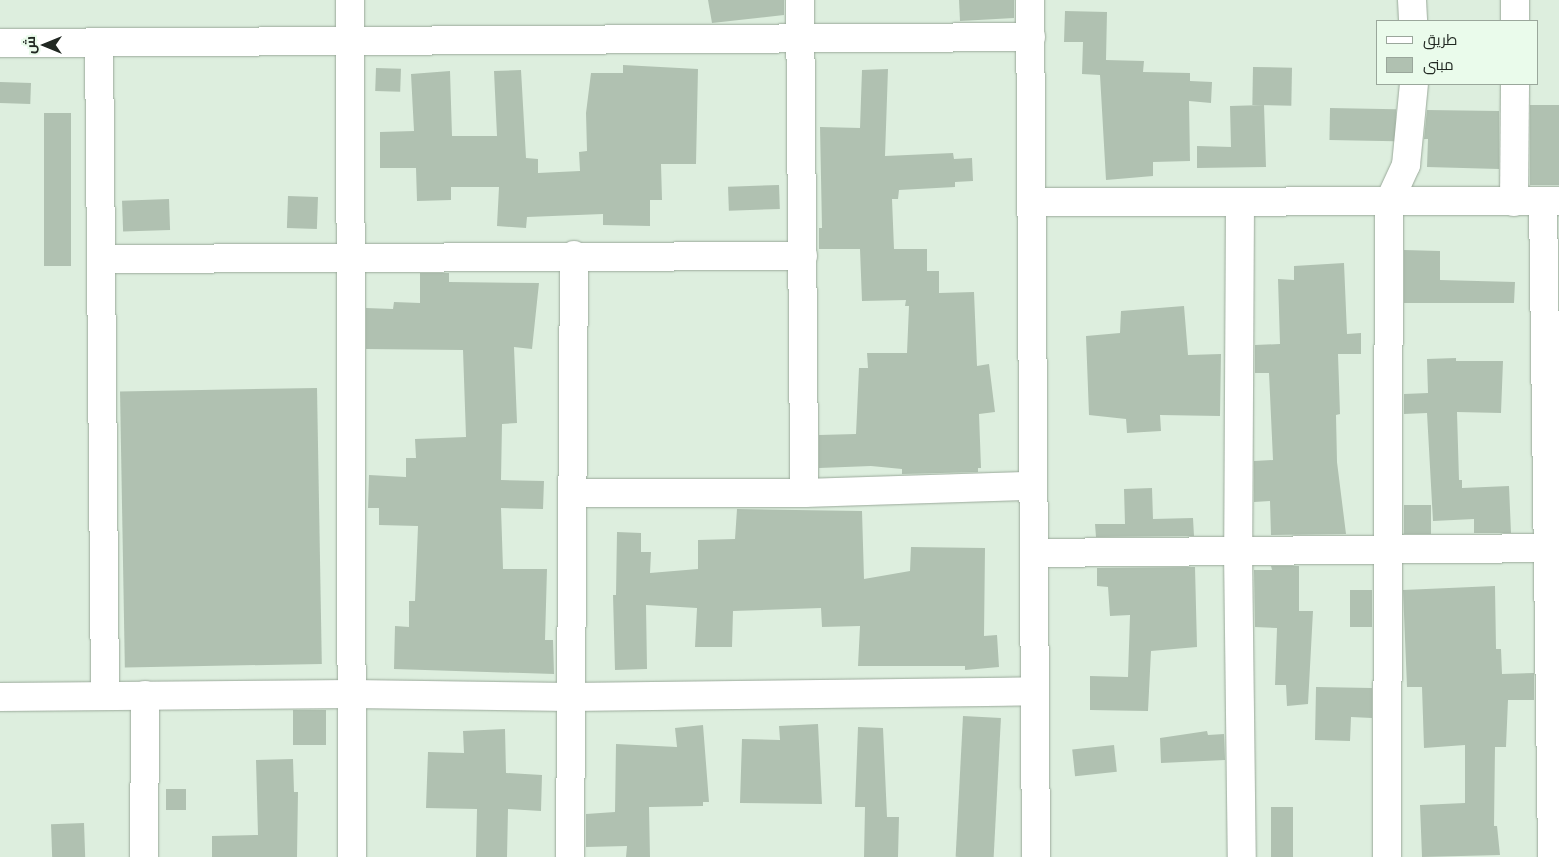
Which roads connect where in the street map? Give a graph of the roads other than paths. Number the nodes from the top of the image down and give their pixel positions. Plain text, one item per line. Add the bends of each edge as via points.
1 (350, 0) edge
2 (800, 0) edge
3 (1030, 0) edge
4 (1412, 0) edge
5 (1515, 0) edge
6 (1413, 20) edge
7 (1515, 20) edge
8 (1031, 37) junction
9 (800, 40) junction
10 (351, 42) junction
11 (0, 43) edge
12 (99, 43) junction
13 (1414, 85) edge
14 (1514, 85) edge
15 (1551, 201) edge
16 (1032, 202) junction
17 (1240, 202) junction
18 (1389, 202) junction
19 (1514, 202) junction
20 (574, 255) junction
21 (803, 256) junction
22 (351, 258) junction
23 (102, 259) junction
24 (1551, 393) edge
25 (1034, 486) junction
26 (572, 493) junction
27 (804, 493) junction
28 (1553, 548) edge
29 (1388, 549) junction
30 (1238, 550) junction
31 (1034, 553) junction
32 (1035, 691) junction
33 (352, 694) junction
34 (145, 695) junction
35 (106, 696) junction
36 (0, 697) edge
37 (570, 698) junction
38 (1554, 705) edge
39 (144, 857) edge
40 (352, 857) edge
41 (570, 857) edge
42 (1036, 857) edge
43 (1242, 857) edge
44 (1387, 857) edge
45 (1552, 857) edge

1 - 10 street
2 - 9 street
3 - 8 street
4 - 6 street
5 - 7 street
8 - 9 street
8 - 16 street
9 - 10 street
9 - 21 street
10 - 12 street
10 - 22 street
11 - 12 street
12 - 23 street
13 - 18 street via 1406,165
14 - 19 street
15 - 19 street
15 - 24 street
16 - 17 street
16 - 25 street
17 - 18 street
17 - 30 street
18 - 19 street
18 - 29 street
20 - 21 street
20 - 22 street
20 - 26 street
21 - 27 street
22 - 23 street
22 - 33 street
23 - 35 street
24 - 28 street
25 - 27 street
25 - 31 street
26 - 27 street
26 - 37 street
28 - 29 street
28 - 38 street
29 - 30 street
29 - 44 street
30 - 31 street
30 - 43 street
31 - 32 street
32 - 37 street
32 - 42 street
33 - 34 street
33 - 37 street
33 - 40 street
34 - 35 street
34 - 39 street
35 - 36 street
37 - 41 street
38 - 45 street

